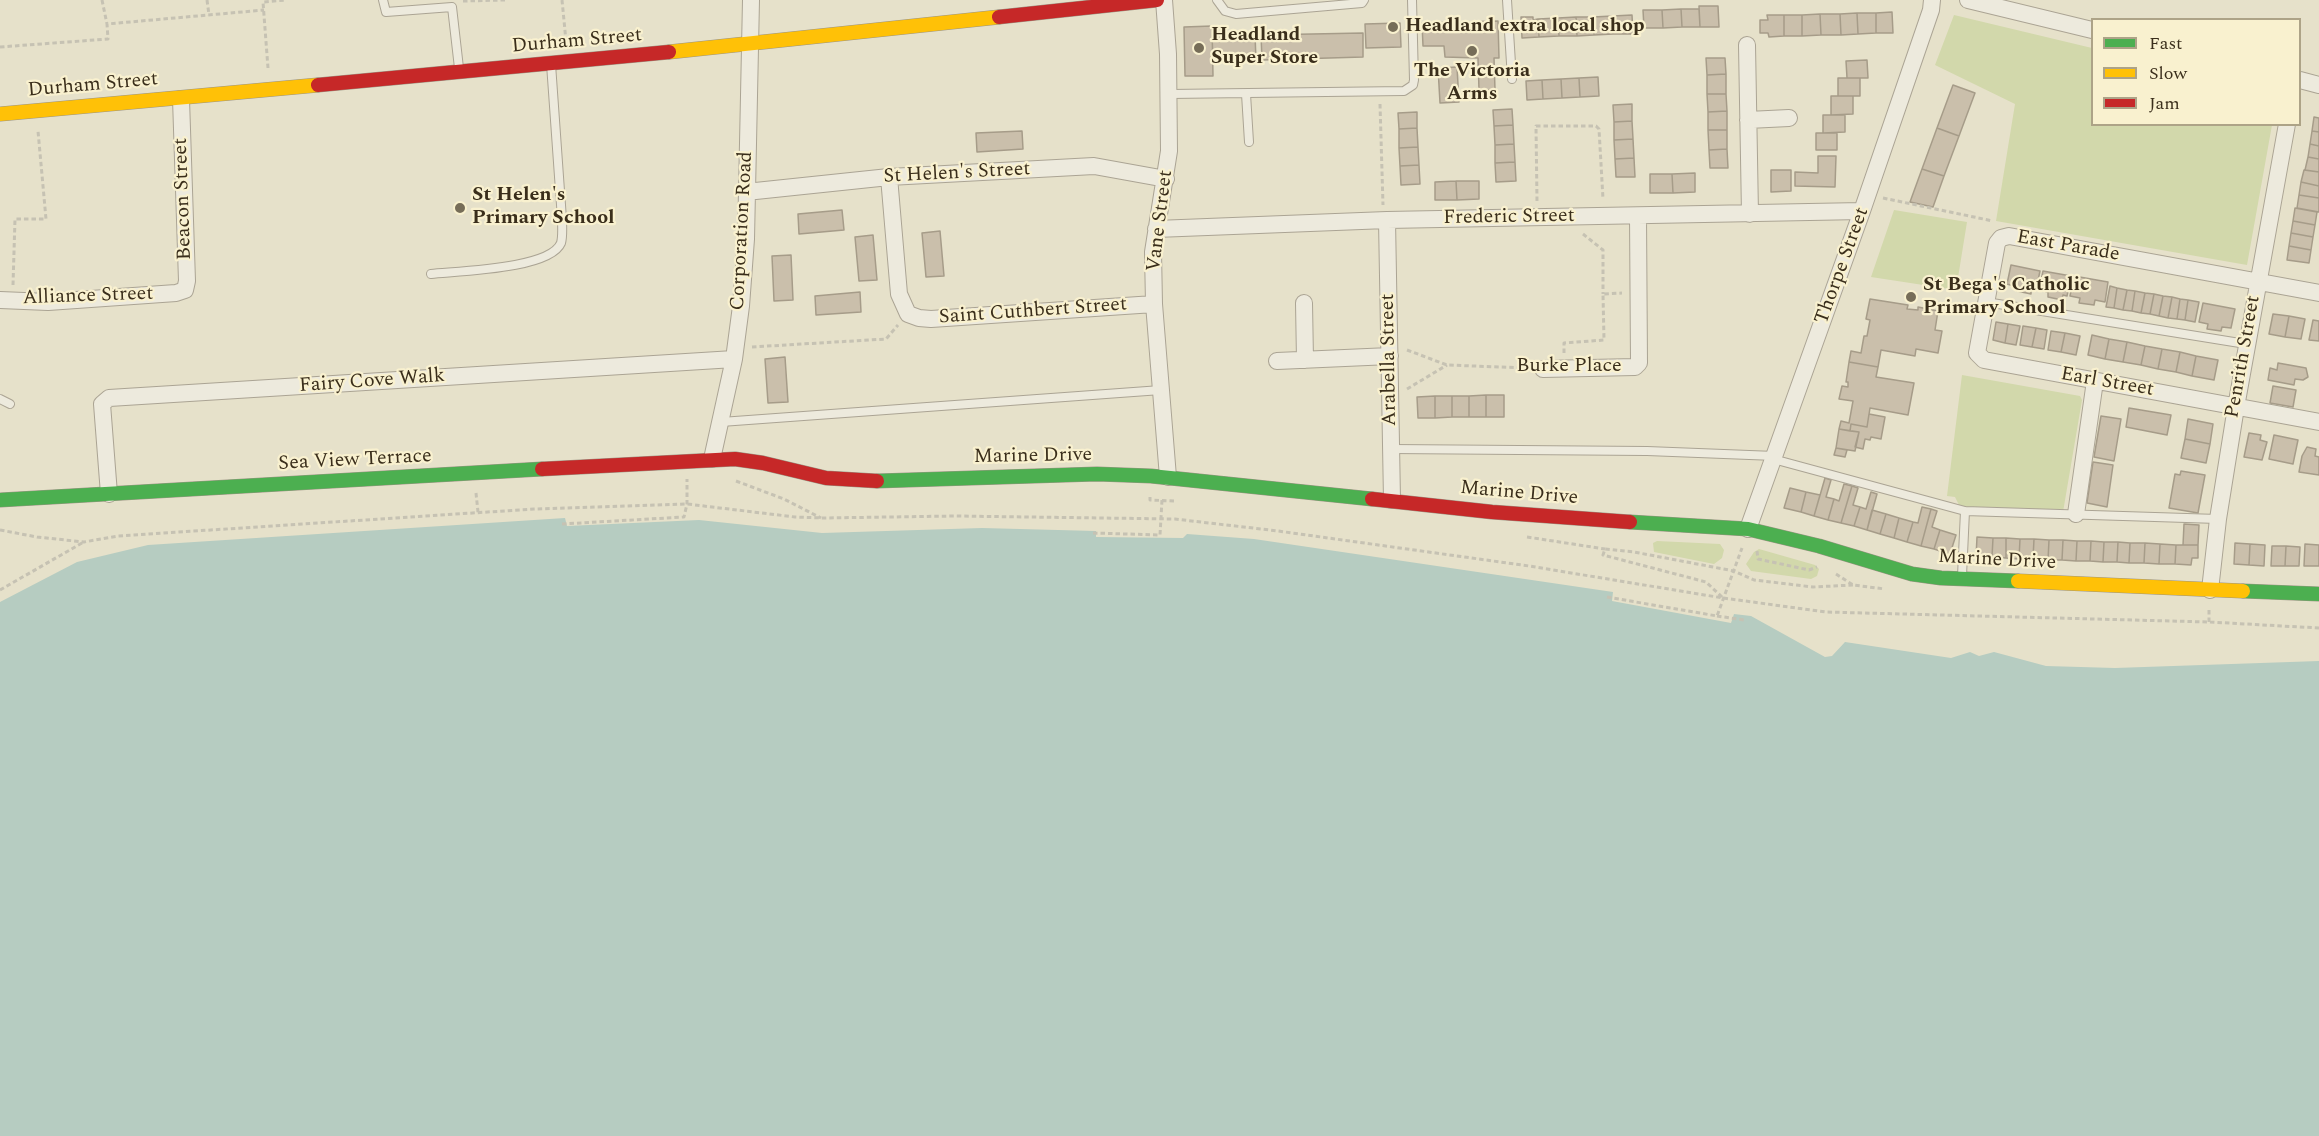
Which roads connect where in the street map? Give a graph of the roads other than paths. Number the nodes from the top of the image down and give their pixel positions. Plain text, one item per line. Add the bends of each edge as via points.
1 (383, 0) edge
2 (751, 0) edge
3 (1157, 0) edge
4 (1164, 0) edge
5 (1217, 0) edge
6 (1364, 0) edge
7 (1412, 0) edge
8 (1507, 0) edge
9 (1932, 0) edge
10 (1968, 0) edge
11 (2091, 30) edge
12 (750, 45) junction
13 (1747, 45) dead end
14 (550, 63) junction
15 (459, 73) junction
16 (1512, 79) dead end
17 (2301, 80) edge
18 (2319, 85) edge
19 (1170, 94) junction
20 (1246, 94) junction
21 (181, 99) junction
22 (0, 114) edge
23 (1789, 118) dead end
24 (1748, 120) junction
25 (2287, 126) edge
26 (1249, 141) dead end
27 (889, 177) junction
28 (1166, 179) junction
29 (746, 192) junction
30 (1862, 211) junction
31 (1749, 214) junction
32 (1638, 216) junction
33 (1385, 217) junction
34 (1156, 229) junction
35 (431, 274) dead end
36 (2257, 281) junction
37 (2319, 292) edge
38 (176, 293) joint
39 (6, 300) edge
40 (1986, 302) junction
41 (1304, 303) dead end
42 (1155, 304) junction
43 (2246, 344) junction
44 (1390, 350) junction
45 (734, 354) junction
46 (1979, 358) joint
47 (1305, 360) junction
48 (1277, 361) dead end
49 (1543, 369) road end
50 (2095, 381) junction
51 (1161, 390) junction
52 (0, 399) edge
53 (10, 404) dead end
54 (2236, 407) junction
55 (721, 422) junction
56 (2319, 422) edge
57 (1391, 449) junction
58 (1774, 458) junction
59 (712, 459) junction
60 (1168, 477) junction
61 (109, 494) junction
62 (0, 500) edge
63 (1392, 500) junction
64 (1965, 511) junction
65 (2076, 514) junction
66 (2218, 519) junction
67 (1749, 538) junction
68 (1962, 580) junction
69 (2210, 590) junction
70 (2319, 594) edge

1 - 15 lane via 386,12 452,7
2 - 12 street, Corporation Road
3 - 12 street, Durham Street
4 - 19 street, Vane Street
5 - 6 lane via 1225,11 1236,14
7 - 20 lane via 1414,80 1410,89
8 - 16 lane
9 - 30 street, Thorpe Street
10 - 11 street
12 - 14 street, Durham Street
12 - 29 street, Corporation Road
13 - 24 street
14 - 15 street, Durham Street
14 - 35 lane via 561,242 551,255 532,263
15 - 21 street, Durham Street
17 - 18 street
19 - 20 lane
19 - 28 street, Vane Street
20 - 26 lane
21 - 22 street, Durham Street
21 - 38 street, Beacon Street via 187,281 185,290
23 - 24 street
24 - 31 street
25 - 36 street, Penrith Street
27 - 28 street, St Helen's Street via 1094,166
27 - 29 street, St Helen's Street
27 - 42 street, Saint Cuthbert Street via 899,294 908,314 931,320
28 - 34 street, Vane Street
29 - 45 street, Corporation Road via 746,239
30 - 31 street, Frederic Street
30 - 58 street, Thorpe Street
31 - 32 street, Frederic Street
32 - 33 street, Frederic Street
32 - 49 street, Burke Place via 1639,363 1635,367
33 - 34 street, Frederic Street
33 - 44 street, Arabella Street
34 - 42 street, Vane Street
36 - 37 street
36 - 40 street, East Parade via 2008,236 1996,243
36 - 43 street, Penrith Street
38 - 39 street, Alliance Street via 48,302
40 - 43 lane
40 - 46 street, East Parade
41 - 47 street
42 - 51 street, Vane Street
43 - 54 street, Penrith Street
44 - 47 street
44 - 57 street, Arabella Street
45 - 55 street, Corporation Road
45 - 61 street, Fairy Cove Walk via 109,398 102,404
46 - 50 street, Earl Street
47 - 48 street
50 - 54 street, Earl Street
50 - 65 street
51 - 55 lane
51 - 60 street, Vane Street
52 - 53 lane
54 - 56 street, Earl Street
54 - 66 street, Penrith Street
55 - 59 street, Corporation Road
57 - 58 lane via 1635,451
57 - 63 street, Arabella Street
58 - 64 lane
58 - 67 street, Thorpe Street
59 - 60 street, Marine Drive via 764,463 826,478 877,481 1097,474
59 - 61 street, Sea View Terrace
60 - 63 street, Marine Drive
61 - 62 street, Sea View Terrace
63 - 67 street, Marine Drive
64 - 65 lane
64 - 68 lane
65 - 66 lane
66 - 69 street, Penrith Street
67 - 68 street, Marine Drive via 1819,546 1912,574
68 - 69 street, Marine Drive
69 - 70 street, Marine Drive

